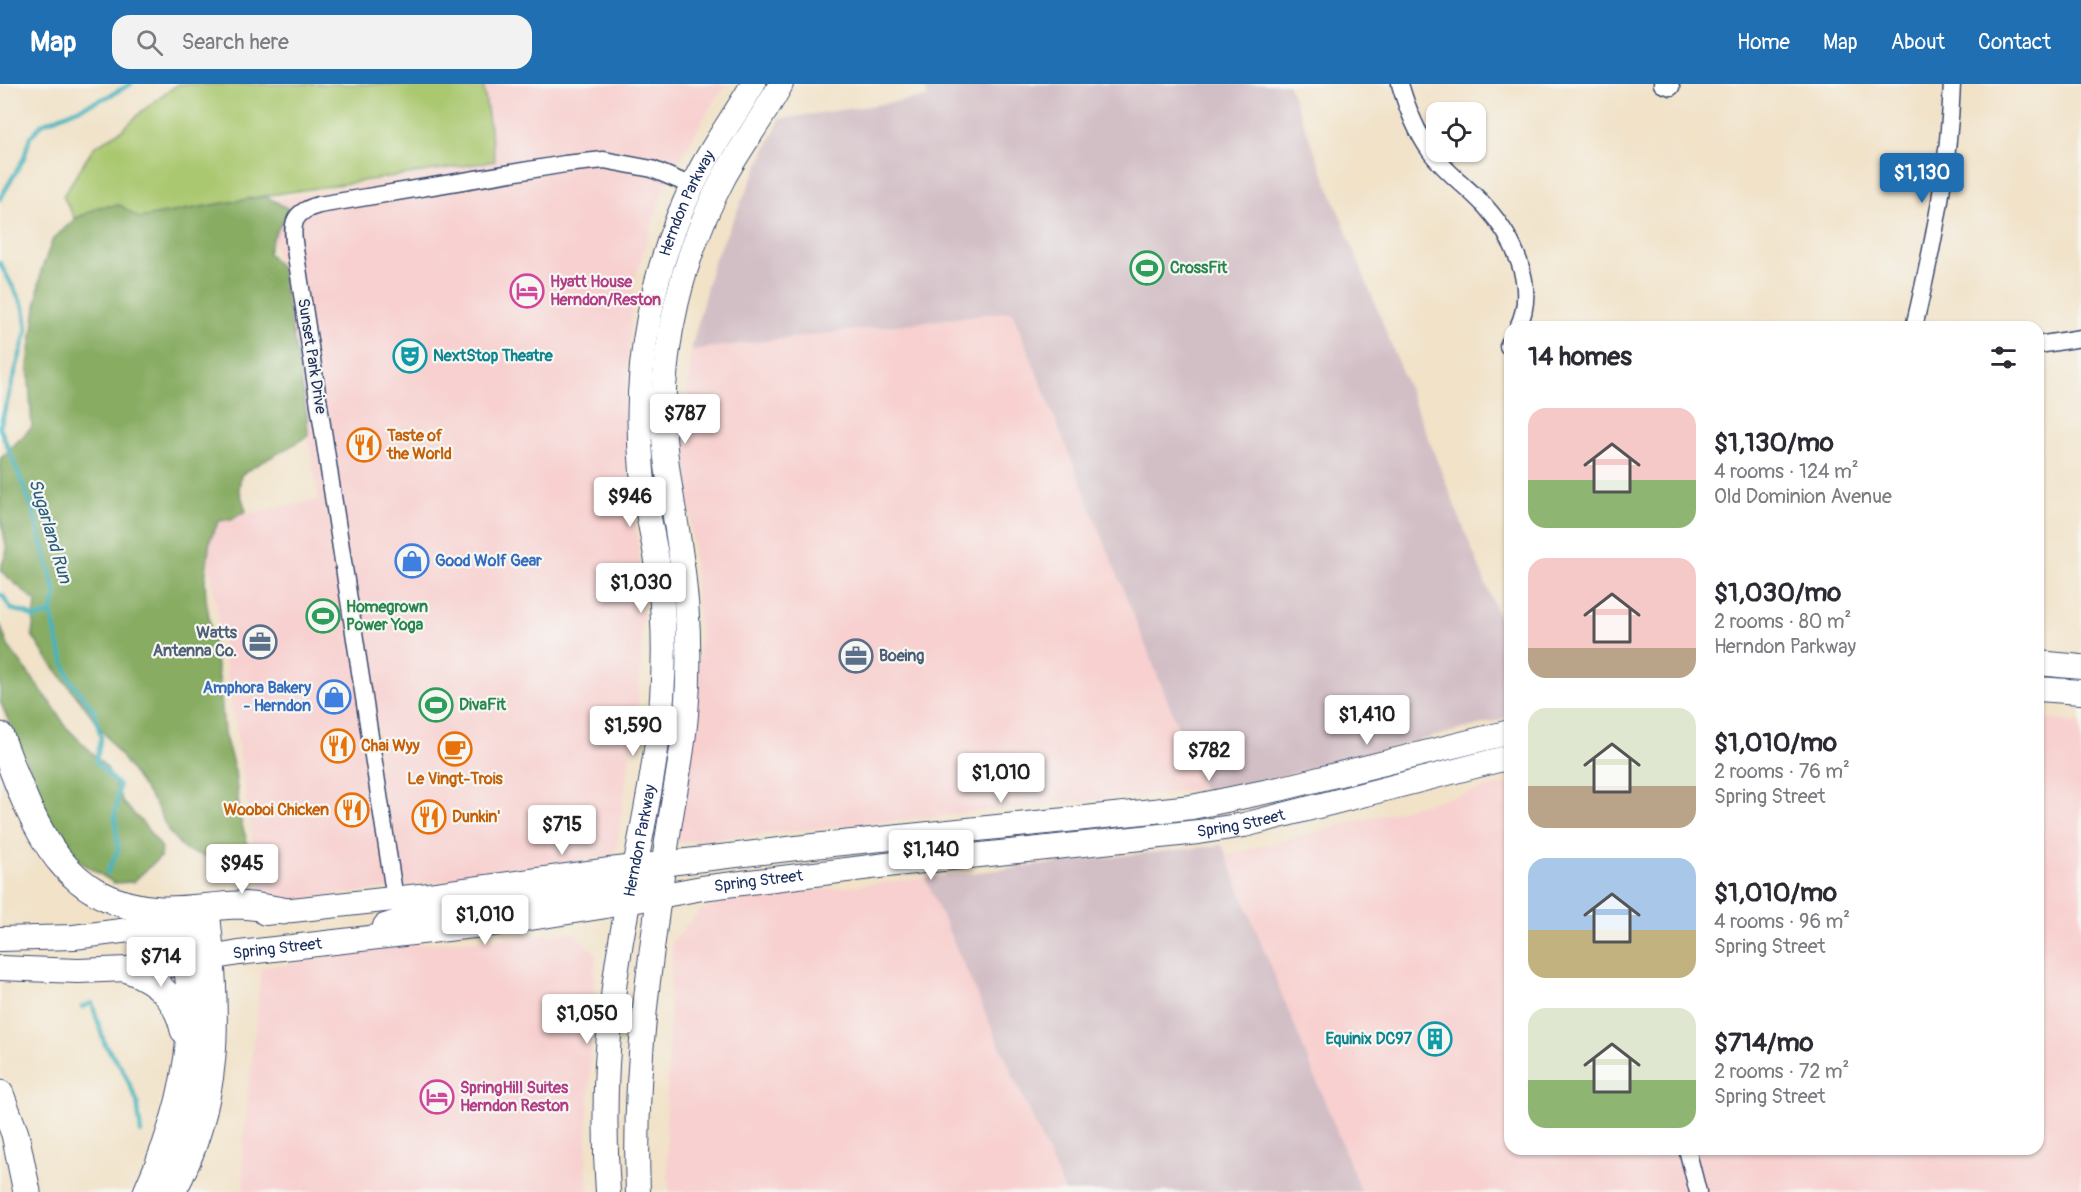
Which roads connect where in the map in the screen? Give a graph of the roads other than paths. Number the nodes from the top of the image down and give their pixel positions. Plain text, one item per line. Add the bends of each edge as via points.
1 (753, 84) edge
2 (781, 84) edge
3 (1400, 84) edge
4 (1952, 84) edge
5 (692, 186) junction
6 (1521, 321) edge
7 (1915, 321) edge
8 (2081, 338) edge
9 (2044, 344) edge
10 (2044, 664) edge
11 (2081, 667) edge
12 (2044, 689) edge
13 (2081, 692) edge
14 (1504, 733) edge
15 (0, 736) edge
16 (1504, 760) edge
17 (662, 880) junction
18 (631, 884) junction
19 (395, 899) junction
20 (283, 911) junction
21 (194, 922) junction
22 (0, 939) edge
23 (199, 960) junction
24 (0, 968) edge
25 (130, 970) junction
26 (188, 1054) junction
27 (0, 1094) edge
28 (0, 1137) edge
29 (1689, 1155) edge
30 (152, 1180) edge
31 (8, 1192) edge
32 (27, 1192) edge
33 (137, 1192) edge
34 (172, 1192) edge
35 (608, 1192) edge
36 (638, 1192) edge
37 (1698, 1192) edge

1 - 5 main road, Herndon Parkway
2 - 17 main road, Herndon Parkway via 710,207 687,266 670,336 663,430 685,590 689,669 683,744
3 - 6 street via 1417,131 1431,153 1503,227 1526,283
4 - 7 street via 1936,228
5 - 18 main road, Herndon Parkway via 658,277 640,375 641,464 659,574 664,650 656,747
5 - 19 street, Sunset Park Drive via 652,169 604,160 319,205 305,208 295,219 293,239
8 - 9 street
10 - 11 main road
12 - 13 main road
14 - 17 main road, Spring Street via 1192,807 995,826
15 - 20 highway via 41,836 68,871 94,890 117,902 142,908 175,910 240,905
16 - 17 main road, Spring Street via 1244,825 702,888
17 - 18 main road, Spring Street
17 - 18 main road, Spring Street
17 - 36 main road, Herndon Parkway via 643,1024 637,1121
18 - 19 main road, Spring Street
18 - 23 main road, Spring Street via 445,930
18 - 35 main road, Herndon Parkway via 608,1053
19 - 20 main road, Spring Street
20 - 21 main road, Spring Street
21 - 22 main road, Spring Street via 74,937
21 - 23 highway
23 - 25 main road, Spring Street
23 - 26 highway
23 - 34 highway via 214,1049 209,1092 198,1135
24 - 25 main road, Spring Street
25 - 26 highway via 156,983 174,1003
26 - 30 highway via 175,1118
27 - 32 highway via 15,1134
28 - 31 highway
29 - 37 street
30 - 33 highway

